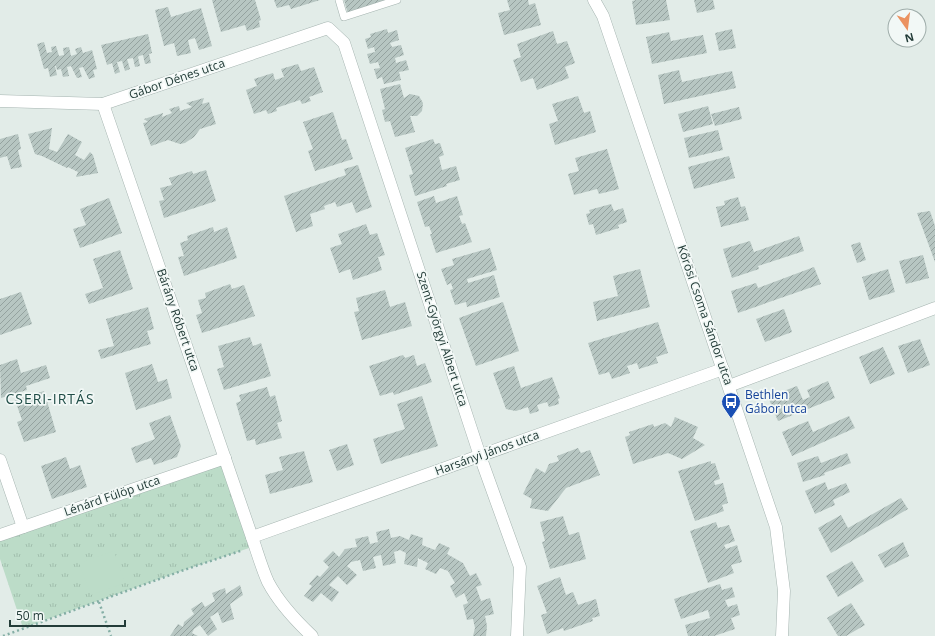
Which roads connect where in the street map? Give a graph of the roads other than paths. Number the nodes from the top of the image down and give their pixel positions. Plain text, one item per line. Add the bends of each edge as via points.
1 (339, 0) edge
2 (398, 0) edge
3 (594, 0) edge
4 (344, 44) joint
5 (0, 101) edge
6 (103, 104) junction
7 (935, 308) edge
8 (723, 369) junction
9 (729, 386) junction
10 (480, 456) junction
11 (225, 458) junction
12 (0, 460) edge
13 (23, 527) junction
14 (0, 535) edge
15 (253, 542) junction
16 (312, 636) edge
17 (517, 636) edge
18 (782, 636) edge

1 - 2 lane via 344,18
3 - 8 street, Kőrösi Csoma Sándor utca via 603,16
4 - 6 street, Gábor Dénes utca via 328,28
4 - 10 street, Szent-Györgyi Albert utca
5 - 6 street, Gábor Dénes utca
6 - 11 street, Bárány Róbert utca
7 - 9 street
8 - 9 street, Kőrösi Csoma Sándor utca
8 - 10 street, Harsányi János utca
9 - 18 street, Kőrösi Csoma Sándor utca via 776,527 784,591
10 - 15 street, Harsányi János utca
10 - 17 street, Szent-Györgyi Albert utca via 520,567
11 - 13 street, Lénárd Fülöp utca
11 - 15 street, Bárány Róbert utca
12 - 13 street
13 - 14 street, Lénárd Fülöp utca
15 - 16 street, Bárány Róbert utca via 268,582 280,602

